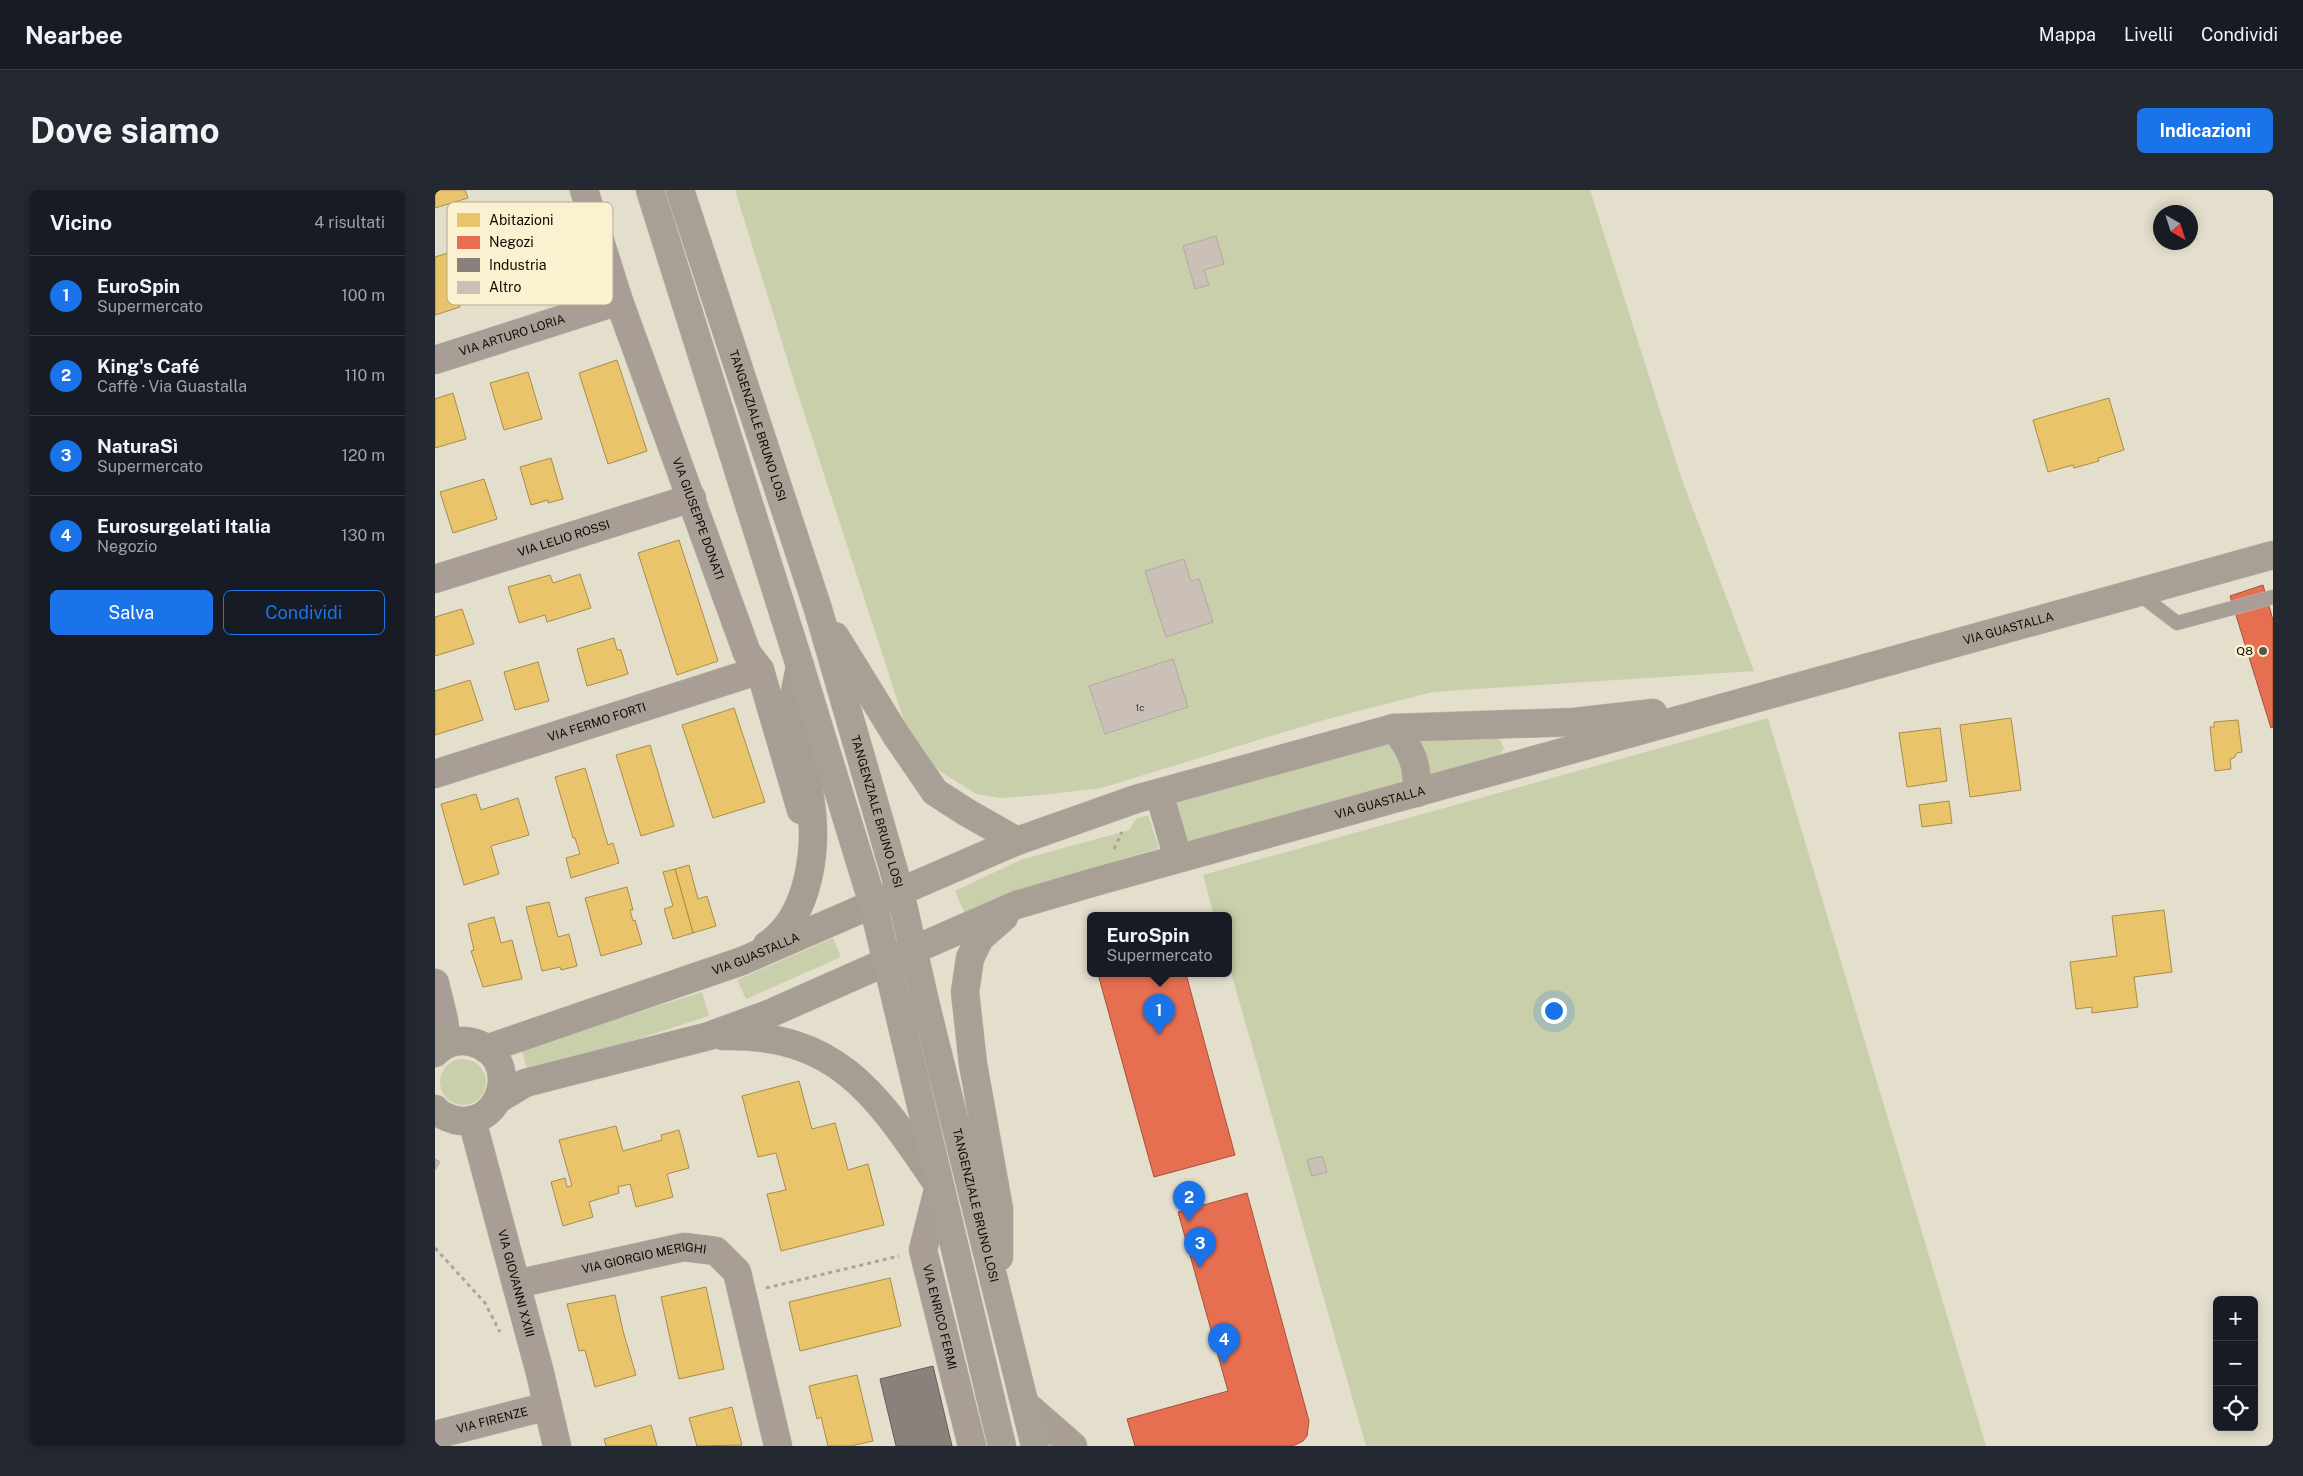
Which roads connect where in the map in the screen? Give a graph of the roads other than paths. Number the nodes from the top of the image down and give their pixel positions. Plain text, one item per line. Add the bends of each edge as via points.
1 (584, 190) edge
2 (650, 190) edge
3 (679, 190) edge
4 (588, 202) edge
5 (613, 282) edge
6 (619, 301) junction
7 (613, 303) edge
8 (607, 305) edge
9 (435, 360) edge
10 (692, 498) junction
11 (2273, 555) edge
12 (435, 579) edge
13 (2138, 593) junction
14 (2273, 597) edge
15 (818, 609) junction
16 (800, 666) junction
17 (760, 670) junction
18 (1743, 702) junction
19 (1395, 728) junction
20 (435, 774) edge
21 (1417, 793) junction
22 (1148, 796) junction
23 (1017, 841) junction
24 (812, 845) junction
25 (1178, 858) junction
26 (900, 892) junction
27 (873, 904) junction
28 (1016, 906) junction
29 (913, 950) junction
30 (742, 961) junction
31 (886, 962) junction
32 (435, 983) edge
33 (709, 1036) junction
34 (441, 1048) edge
35 (487, 1049) junction
36 (497, 1100) junction
37 (435, 1109) edge
38 (471, 1120) junction
39 (939, 1186) junction
40 (517, 1284) junction
41 (999, 1301) junction
42 (548, 1406) junction
43 (1026, 1406) junction
44 (435, 1436) edge
45 (557, 1446) edge
46 (778, 1446) edge
47 (973, 1446) edge
48 (1002, 1446) edge
49 (1035, 1446) edge
50 (1073, 1446) edge

1 - 4 street, VIA GIUSEPPE DONATI
2 - 16 main road
3 - 15 main road, TANGENZIALE BRUNO LOSI
5 - 6 street, VIA GIUSEPPE DONATI
6 - 7 street, VIA ARTURO LORIA
6 - 10 street, VIA GIUSEPPE DONATI
8 - 9 street, VIA ARTURO LORIA
10 - 12 street, VIA LELIO ROSSI
10 - 17 street, VIA GIUSEPPE DONATI via 747,653
11 - 13 main road, VIA GUASTALLA
13 - 14 lane via 2177,623
13 - 18 main road, VIA GUASTALLA
15 - 23 main road via 896,736 935,792
15 - 26 main road, TANGENZIALE BRUNO LOSI
16 - 24 street via 793,725 810,798
16 - 27 main road
17 - 20 street, VIA FERMO FORTI
17 - 24 street, VIA GIUSEPPE DONATI
18 - 19 main road, VIA GUASTALLA via 1574,722
18 - 21 main road, VIA GUASTALLA
19 - 21 main road via 1407,744 1417,771
19 - 22 main road, VIA GUASTALLA
21 - 25 main road, VIA GUASTALLA
22 - 23 main road, VIA GUASTALLA
22 - 25 main road
23 - 26 main road, VIA GUASTALLA
24 - 30 street via 804,897 789,924 771,942
25 - 28 main road, VIA GUASTALLA
26 - 27 main road, VIA GUASTALLA
26 - 29 main road, TANGENZIALE BRUNO LOSI
27 - 30 street, VIA GUASTALLA
27 - 31 main road
28 - 29 main road, VIA GUASTALLA
28 - 41 main road, VIA GUASTALLA via 980,938 970,958 965,992 973,1064 999,1209
29 - 31 main road, VIA GUASTALLA
29 - 41 main road, TANGENZIALE BRUNO LOSI
30 - 35 street, VIA GUASTALLA
31 - 33 street, VIA GUASTALLA via 771,1013
31 - 39 main road
32 - 34 street via 444,1020
33 - 36 street, VIA GUASTALLA via 525,1083
33 - 39 street via 742,1035 771,1039 808,1049 844,1069 898,1126
34 - 35 street via 467,1041
35 - 36 street via 500,1067 503,1078
36 - 38 street, VIA GUASTALLA via 491,1109
37 - 38 street via 449,1118
38 - 40 street, VIA GIOVANNI XXIII
39 - 47 street, VIA ENRICO FERMI via 923,1250
39 - 48 main road
40 - 42 street, VIA GIOVANNI XXIII
40 - 46 street, VIA GIORGIO MERIGHI via 684,1247 716,1251 737,1272
41 - 43 main road, TANGENZIALE BRUNO LOSI
42 - 44 street, VIA FIRENZE
42 - 45 street, VIA GIOVANNI XXIII
43 - 49 main road, TANGENZIALE BRUNO LOSI
43 - 50 street

